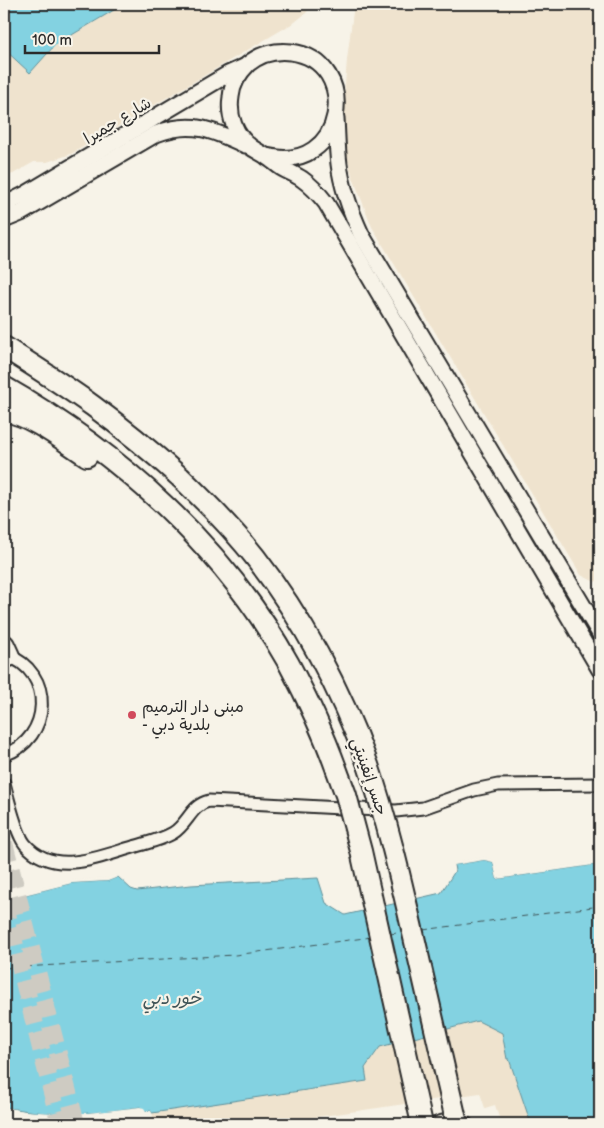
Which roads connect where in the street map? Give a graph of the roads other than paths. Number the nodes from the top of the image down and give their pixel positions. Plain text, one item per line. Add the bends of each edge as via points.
1 (247, 65) junction
2 (336, 116) junction
3 (250, 147) junction
4 (266, 156) junction
5 (4, 204) edge
6 (4, 220) edge
7 (4, 347) edge
8 (4, 387) edge
9 (4, 411) edge
10 (142, 485) junction
11 (571, 586) junction
12 (556, 595) junction
13 (600, 634) edge
14 (5, 652) edge
15 (600, 670) edge
16 (4, 755) edge
17 (4, 783) edge
18 (600, 784) edge
19 (422, 1124) edge
20 (434, 1124) edge
21 (457, 1124) edge
22 (467, 1124) edge

1 - 2 street via 278,51 310,58 323,68 332,82
1 - 3 street via 233,86 230,111 235,128
1 - 5 street, شارع جميرا
2 - 4 street via 325,138 306,153 282,158
2 - 11 street via 343,183 361,234
3 - 4 street
3 - 6 street, شارع جميرا via 201,127 164,130
4 - 12 street via 316,190 326,203
7 - 21 highway, جسر إنفينيتي, bridge via 94,407 138,441 218,514 286,599 317,652 367,763 388,829
8 - 10 highway via 70,428
9 - 10 highway via 35,424
10 - 19 highway, جسر إنفينيتي, bridge via 210,553 240,590 288,663 326,741 354,823
11 - 12 street
11 - 13 street
12 - 15 street
14 - 16 street via 24,664 34,676 42,706 39,722 31,736 16,750
17 - 18 street via 24,843 39,855 57,862 86,860 167,836 181,828 198,805 209,801 396,812 423,808 498,785
20 - 22 street via 457,1120

